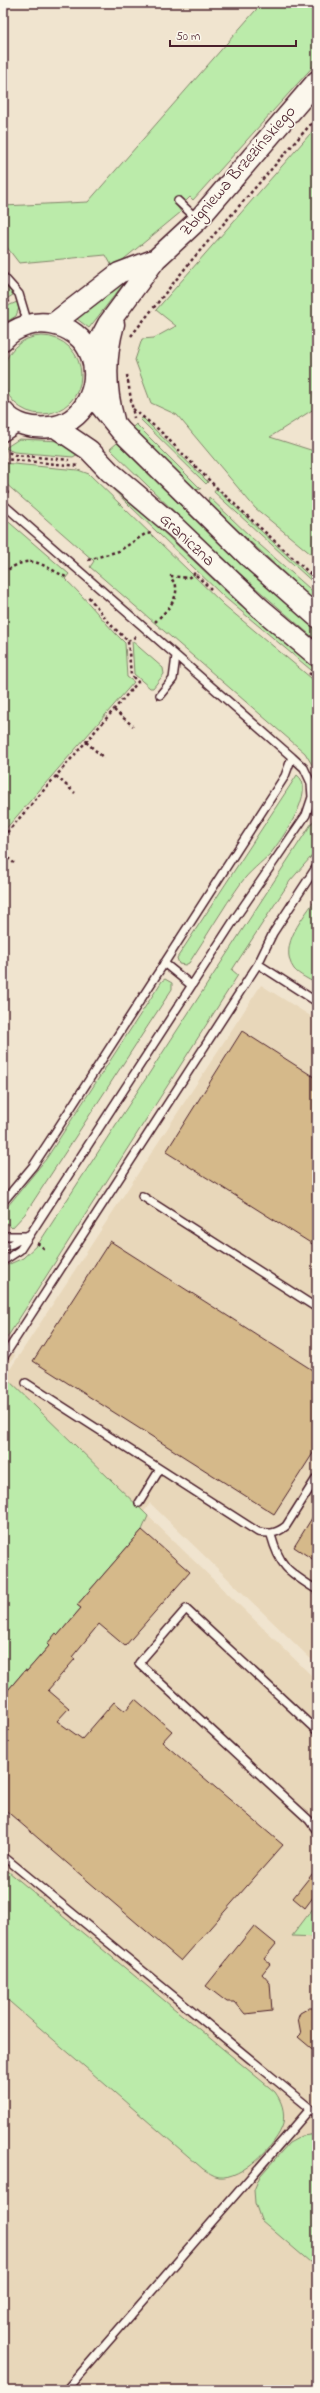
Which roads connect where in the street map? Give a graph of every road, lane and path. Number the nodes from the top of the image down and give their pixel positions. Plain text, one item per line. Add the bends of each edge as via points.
1 (317, 81) edge
2 (317, 117) edge
3 (178, 201) dead end
4 (198, 220) junction
5 (156, 259) junction
6 (3, 276) edge
7 (119, 308) junction
8 (28, 324) junction
9 (53, 324) junction
10 (3, 340) edge
11 (127, 341) dead end
12 (91, 356) junction
13 (127, 373) dead end
14 (91, 394) junction
15 (3, 411) edge
16 (115, 424) junction
17 (24, 425) junction
18 (55, 427) junction
19 (3, 438) edge
20 (3, 450) edge
21 (3, 459) edge
22 (74, 460) dead end
23 (84, 466) dead end
24 (3, 504) edge
25 (153, 533) dead end
26 (88, 560) dead end
27 (3, 573) edge
28 (195, 574) dead end
29 (70, 579) dead end
30 (317, 580) edge
31 (317, 617) edge
32 (148, 630) junction
33 (128, 641) dead end
34 (176, 656) junction
35 (317, 656) edge
36 (138, 682) dead end
37 (160, 695) dead end
38 (114, 710) junction
39 (133, 726) dead end
40 (86, 742) junction
41 (292, 757) junction
42 (104, 758) dead end
43 (56, 776) junction
44 (75, 792) dead end
45 (3, 837) edge
46 (3, 854) edge
47 (14, 864) dead end
48 (317, 866) edge
49 (164, 963) junction
50 (258, 964) junction
51 (191, 985) junction
52 (317, 1002) edge
53 (142, 1196) dead end
54 (5, 1200) edge
55 (28, 1235) junction
56 (3, 1236) edge
57 (3, 1247) edge
58 (3, 1261) edge
59 (317, 1308) edge
60 (3, 1358) edge
61 (26, 1383) dead end
62 (160, 1469) junction
63 (317, 1477) edge
64 (139, 1503) dead end
65 (271, 1534) junction
66 (317, 1590) edge
67 (317, 1730) edge
68 (317, 1831) edge
69 (3, 1856) edge
70 (310, 2108) junction
71 (317, 2114) edge
72 (66, 2390) edge

1 - 4 main road, Zbigniewa Brzezińskiego
2 - 11 path via 191,260
3 - 4 lane
4 - 5 main road, Zbigniewa Brzezińskiego
5 - 7 main road, Zbigniewa Brzezińskiego
5 - 9 main road, Zbigniewa Brzezińskiego via 119,273
6 - 8 lane via 19,294
7 - 12 main road, Zbigniewa Brzezińskiego via 100,336
7 - 16 main road via 107,362 108,390
8 - 9 main road
8 - 10 main road via 9,333
9 - 12 main road via 78,337
12 - 14 main road via 94,379
13 - 30 path via 134,409
14 - 16 main road, Graniczna
14 - 18 main road via 73,418
15 - 17 main road
16 - 31 main road, Graniczna via 249,557
17 - 18 main road via 39,428
17 - 19 lane
18 - 35 main road, Graniczna via 90,450 110,472
20 - 22 path via 15,455
21 - 23 path via 70,467
24 - 32 lane
25 - 26 path via 145,534 119,551
27 - 29 path via 18,563 30,560
28 - 32 path via 188,578 171,576 176,584 176,595
32 - 33 path
32 - 34 lane
34 - 37 lane via 173,679
34 - 41 lane
36 - 38 path
38 - 39 path
38 - 40 path
40 - 42 path
40 - 43 path
41 - 49 lane via 285,776
41 - 51 lane via 309,776 312,797 309,810
43 - 44 path
43 - 45 path
46 - 47 path
48 - 50 lane via 273,933
49 - 51 lane
49 - 54 lane via 34,1166
50 - 52 lane
50 - 60 lane
51 - 55 lane
53 - 59 lane
55 - 56 lane
55 - 57 lane
55 - 58 lane via 20,1250
61 - 62 lane
62 - 64 lane
62 - 65 lane via 258,1532
63 - 65 lane via 286,1526
65 - 66 lane via 279,1561 291,1573
67 - 68 lane via 186,1608 139,1663
69 - 70 lane
70 - 71 lane
70 - 72 lane

